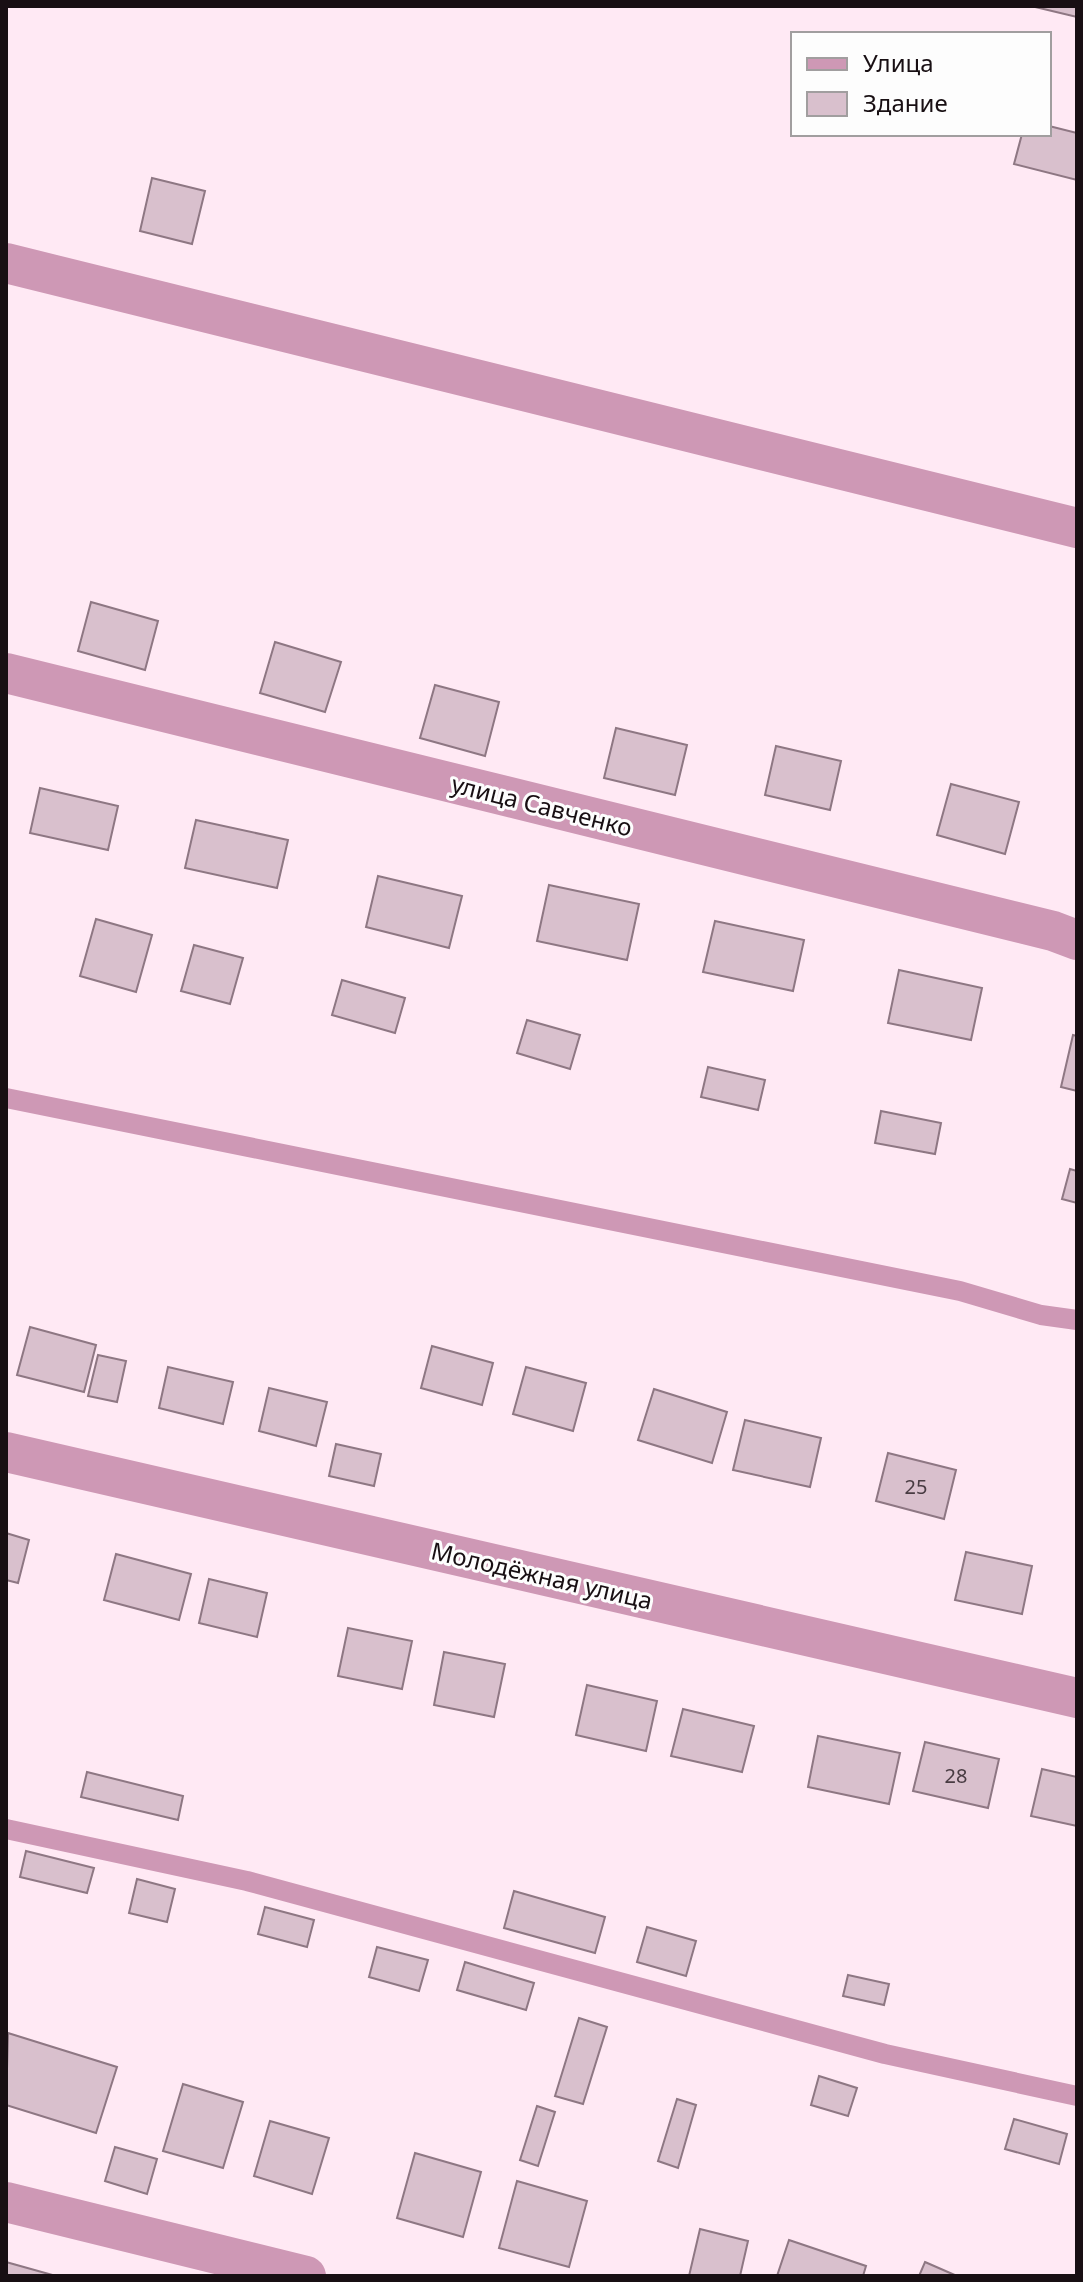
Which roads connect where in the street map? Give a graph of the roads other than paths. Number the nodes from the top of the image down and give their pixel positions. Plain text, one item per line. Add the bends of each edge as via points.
1 (6, 263) edge
2 (1077, 528) edge
3 (6, 673) edge
4 (1077, 940) edge
5 (6, 1098) edge
6 (1077, 1320) edge
7 (6, 1452) edge
8 (1077, 1698) edge
9 (6, 1829) edge
10 (1077, 2096) edge
11 (6, 2202) edge
12 (306, 2276) edge

1 - 2 street
3 - 4 street, улица Савченко
5 - 6 lane via 960,1291
7 - 8 street, Молодёжная улица
9 - 10 lane via 247,1881 885,2054
11 - 12 street

